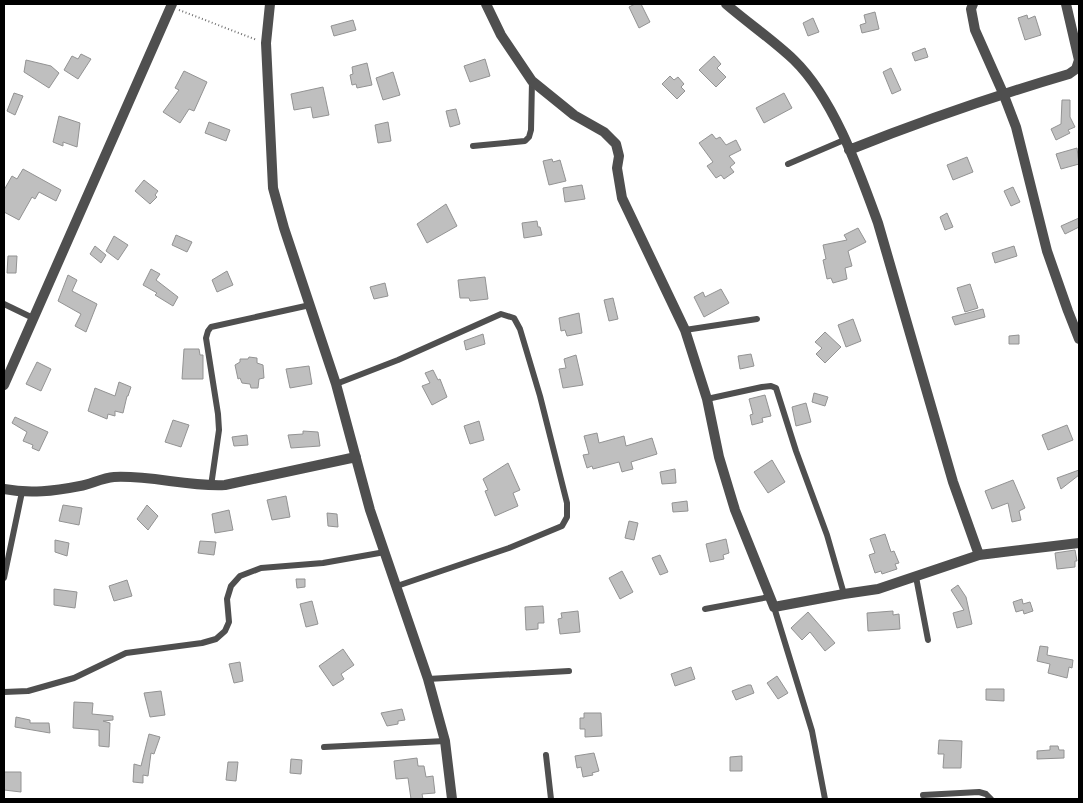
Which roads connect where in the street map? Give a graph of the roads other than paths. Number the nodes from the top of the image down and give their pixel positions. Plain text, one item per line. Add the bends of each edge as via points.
1 (270, 4) edge
2 (486, 4) edge
3 (726, 4) edge
4 (973, 4) edge
5 (1066, 4) edge
6 (171, 5) edge
7 (532, 81) junction
8 (1003, 93) junction
9 (844, 140) junction
10 (473, 146) dead end
11 (849, 150) junction
12 (788, 164) dead end
13 (4, 304) edge
14 (310, 305) junction
15 (33, 318) junction
16 (757, 319) dead end
17 (685, 330) junction
18 (1078, 332) edge
19 (336, 384) junction
20 (4, 385) edge
21 (707, 399) junction
22 (356, 457) junction
23 (211, 486) junction
24 (4, 489) edge
25 (22, 492) junction
26 (1079, 543) edge
27 (385, 552) junction
28 (979, 554) junction
29 (4, 578) edge
30 (916, 578) junction
31 (397, 586) junction
32 (844, 594) junction
33 (769, 597) junction
34 (774, 607) junction
35 (706, 609) dead end
36 (928, 640) dead end
37 (569, 671) dead end
38 (428, 679) junction
39 (4, 692) edge
40 (445, 741) junction
41 (324, 747) dead end
42 (546, 755) dead end
43 (923, 795) dead end
44 (452, 799) edge
45 (551, 799) edge
46 (825, 799) edge
47 (991, 799) edge

1 - 14 street via 266,43 273,188
2 - 7 street via 509,48
3 - 9 street via 794,61 826,102
4 - 8 street via 975,30
5 - 8 street via 1079,60 1076,69 1070,74
6 - 15 street
7 - 10 lane via 529,137 525,141
7 - 17 street via 616,144 622,198
8 - 11 street
8 - 18 street via 1016,127 1047,251
9 - 11 street
9 - 12 lane
11 - 28 street via 878,223 953,482
13 - 15 lane
14 - 19 street
14 - 23 lane via 211,327 208,331 206,338 219,430
15 - 20 street
16 - 17 lane
17 - 21 street
19 - 22 street
19 - 31 lane via 501,314 514,318 520,329 567,503 567,517 562,526 509,548
21 - 32 lane via 762,387 776,388 827,534
21 - 33 street via 719,457 735,510
22 - 23 street
22 - 27 street
23 - 25 street via 112,477 80,486
24 - 25 street
25 - 29 lane
26 - 28 street
27 - 31 street
27 - 39 lane via 323,563 262,568 240,576 231,586 227,599 229,622 216,639 126,653 74,678 28,691
28 - 30 street
30 - 32 street
30 - 36 lane
31 - 38 street
32 - 34 street
33 - 34 street
33 - 35 lane
34 - 46 lane via 812,731
37 - 38 lane
38 - 40 street
40 - 41 lane
40 - 44 street
42 - 45 lane
43 - 47 lane via 979,792

